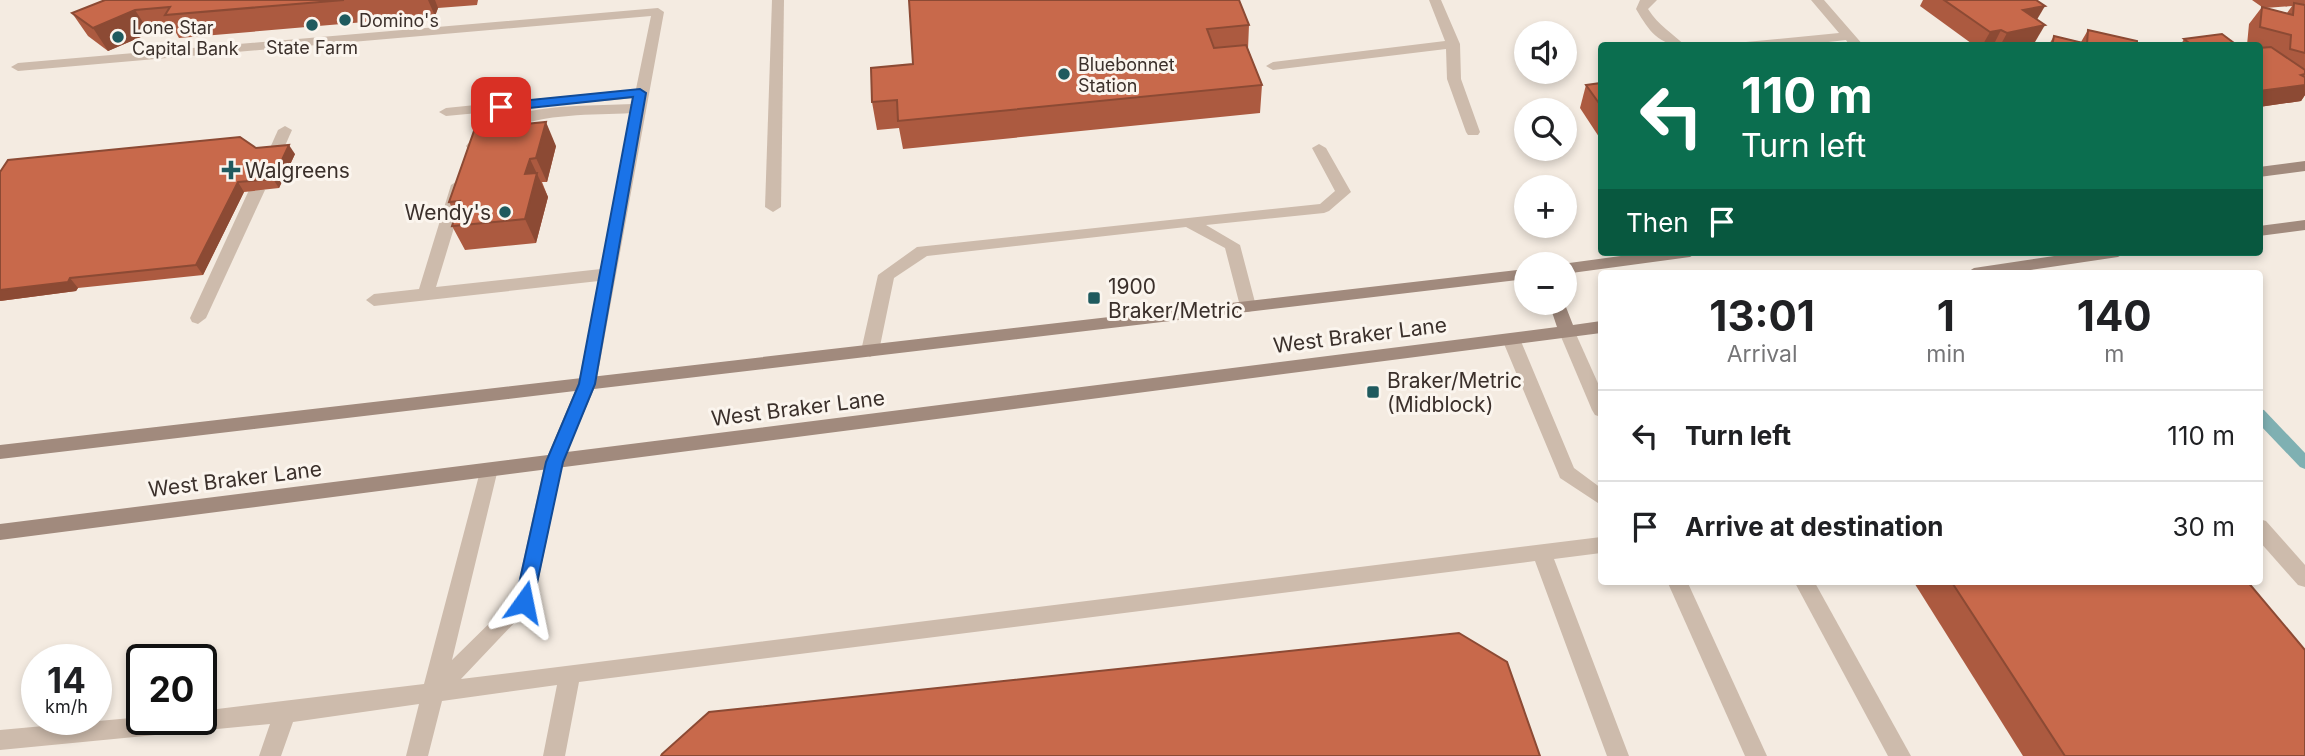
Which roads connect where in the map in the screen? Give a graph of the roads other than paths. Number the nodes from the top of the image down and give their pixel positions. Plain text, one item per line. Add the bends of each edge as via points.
1 (778, 0) edge
2 (1435, 0) edge
3 (1651, 0) edge
4 (1817, 0) edge
5 (1854, 41) edge
6 (1673, 42) edge
7 (1828, 42) edge
8 (1453, 44) junction
9 (1273, 66) dead end
10 (18, 67) dead end
11 (639, 100) junction
12 (446, 112) dead end
13 (285, 130) dead end
14 (1473, 132) dead end
15 (1319, 148) dead end
16 (273, 156) edge
17 (2305, 166) edge
18 (2263, 172) edge
19 (257, 190) edge
20 (773, 207) dead end
21 (1188, 222) junction
22 (2305, 225) edge
23 (2263, 230) edge
24 (1660, 256) edge
25 (2098, 256) edge
26 (1577, 267) edge
27 (2031, 269) edge
28 (608, 274) junction
29 (1514, 275) edge
30 (426, 294) junction
31 (374, 300) dead end
32 (1248, 306) junction
33 (1561, 315) edge
34 (198, 318) dead end
35 (1598, 327) edge
36 (1567, 332) junction
37 (1511, 339) junction
38 (870, 351) junction
39 (587, 384) junction
40 (1598, 403) edge
41 (0, 452) edge
42 (554, 462) junction
43 (489, 469) junction
44 (1598, 496) edge
45 (0, 532) edge
46 (2263, 532) edge
47 (1598, 545) edge
48 (1541, 552) junction
49 (2305, 579) edge
50 (1679, 585) edge
51 (1806, 585) edge
52 (570, 674) junction
53 (435, 691) junction
54 (285, 713) junction
55 (0, 740) edge
56 (270, 756) edge
57 (417, 756) edge
58 (554, 756) edge
59 (1618, 756) edge
60 (1756, 756) edge
61 (1900, 756) edge

1 - 20 lane
2 - 8 lane
3 - 6 lane via 1642,9 1652,26
4 - 5 lane
5 - 7 lane
8 - 9 lane
8 - 14 lane via 1454,79
10 - 11 lane via 658,12
11 - 12 lane
11 - 28 lane
11 - 30 lane via 516,118 484,132 470,150
13 - 16 lane
15 - 21 lane via 1343,192 1324,208
17 - 18 main road
19 - 34 lane
21 - 32 lane via 1232,245
21 - 38 lane via 923,251 886,275
22 - 23 main road
24 - 26 main road
25 - 27 main road
28 - 30 lane
28 - 39 lane
29 - 32 main road, West Braker Lane
30 - 31 lane
32 - 38 main road, West Braker Lane
33 - 36 main road
35 - 36 main road, West Braker Lane
36 - 37 main road, West Braker Lane
36 - 40 lane
37 - 42 main road, West Braker Lane
37 - 44 lane via 1567,473
38 - 39 main road, West Braker Lane
39 - 41 main road, West Braker Lane
39 - 42 main road
42 - 43 main road, West Braker Lane
42 - 53 lane via 524,602
43 - 45 main road, West Braker Lane
43 - 53 lane
46 - 49 lane
47 - 48 lane
48 - 52 lane
48 - 59 lane
50 - 60 lane
51 - 61 lane
52 - 53 lane
52 - 58 lane
53 - 54 lane
53 - 57 lane
54 - 55 lane
54 - 56 lane

